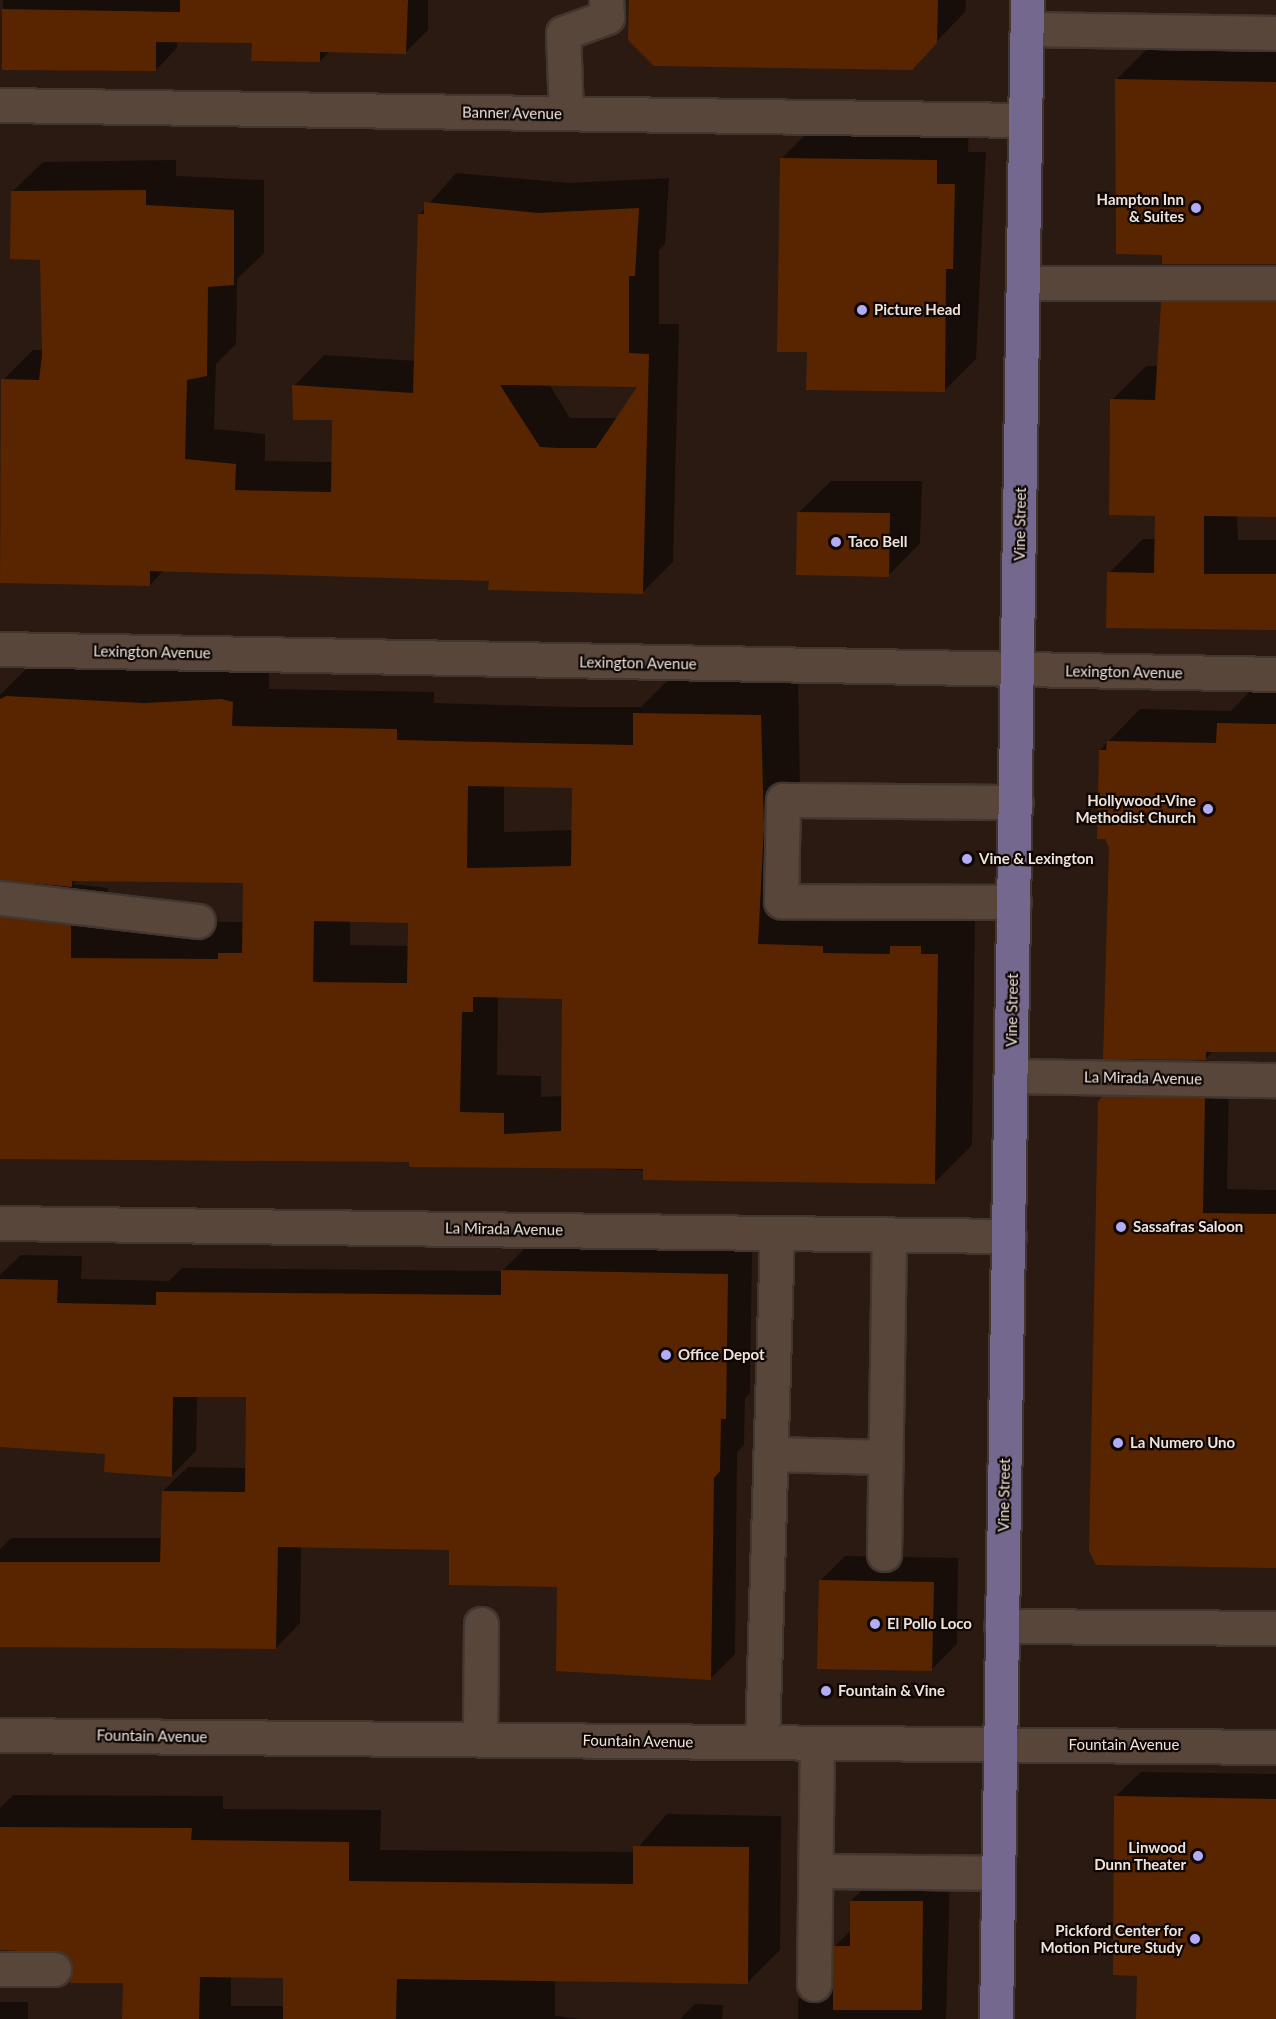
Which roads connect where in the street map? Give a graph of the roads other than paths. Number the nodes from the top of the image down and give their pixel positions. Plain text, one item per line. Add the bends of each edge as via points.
1 (606, 0) edge
2 (1027, 14) edge
3 (1276, 33) edge
4 (0, 105) edge
5 (566, 113) junction
6 (1024, 120) junction
7 (1023, 283) junction
8 (1276, 283) edge
9 (0, 649) edge
10 (1019, 671) junction
11 (1276, 674) edge
12 (1017, 802) junction
13 (0, 897) edge
14 (1014, 902) junction
15 (198, 921) dead end
16 (1011, 1076) junction
17 (1276, 1080) edge
18 (0, 1223) edge
19 (777, 1233) junction
20 (889, 1234) junction
21 (1009, 1236) junction
22 (770, 1454) junction
23 (886, 1457) junction
24 (884, 1554) dead end
25 (481, 1624) dead end
26 (1001, 1626) junction
27 (1276, 1628) edge
28 (0, 1735) edge
29 (480, 1739) junction
30 (762, 1742) junction
31 (817, 1743) junction
32 (998, 1744) junction
33 (1276, 1747) edge
34 (816, 1871) junction
35 (997, 1873) junction
36 (0, 1969) edge
37 (54, 1969) dead end
38 (814, 1984) dead end
39 (996, 2019) edge

1 - 5 street via 607,17 563,33
2 - 3 street
2 - 6 main road, Vine Street
4 - 5 street, Banner Avenue
5 - 6 street, Banner Avenue
6 - 7 main road, Vine Street
7 - 8 street
7 - 10 main road, Vine Street
9 - 10 street, Lexington Avenue
10 - 11 street, Lexington Avenue
10 - 12 main road, Vine Street
12 - 14 main road, Vine Street
12 - 14 street via 783,800 781,901
13 - 15 street
14 - 16 main road, Vine Street
16 - 17 street, La Mirada Avenue
16 - 21 main road, Vine Street
18 - 19 street, La Mirada Avenue
19 - 20 street, La Mirada Avenue
19 - 22 street
20 - 21 street, La Mirada Avenue
20 - 23 street
21 - 26 main road, Vine Street
22 - 23 street
22 - 30 street
23 - 24 street
25 - 29 street
26 - 27 street
26 - 32 main road, Vine Street
28 - 29 street, Fountain Avenue
29 - 30 street, Fountain Avenue
30 - 31 street, Fountain Avenue
31 - 32 street, Fountain Avenue
31 - 34 street
32 - 33 street, Fountain Avenue
32 - 35 main road, Vine Street
34 - 35 street
34 - 38 street
35 - 39 main road, Vine Street
36 - 37 street

